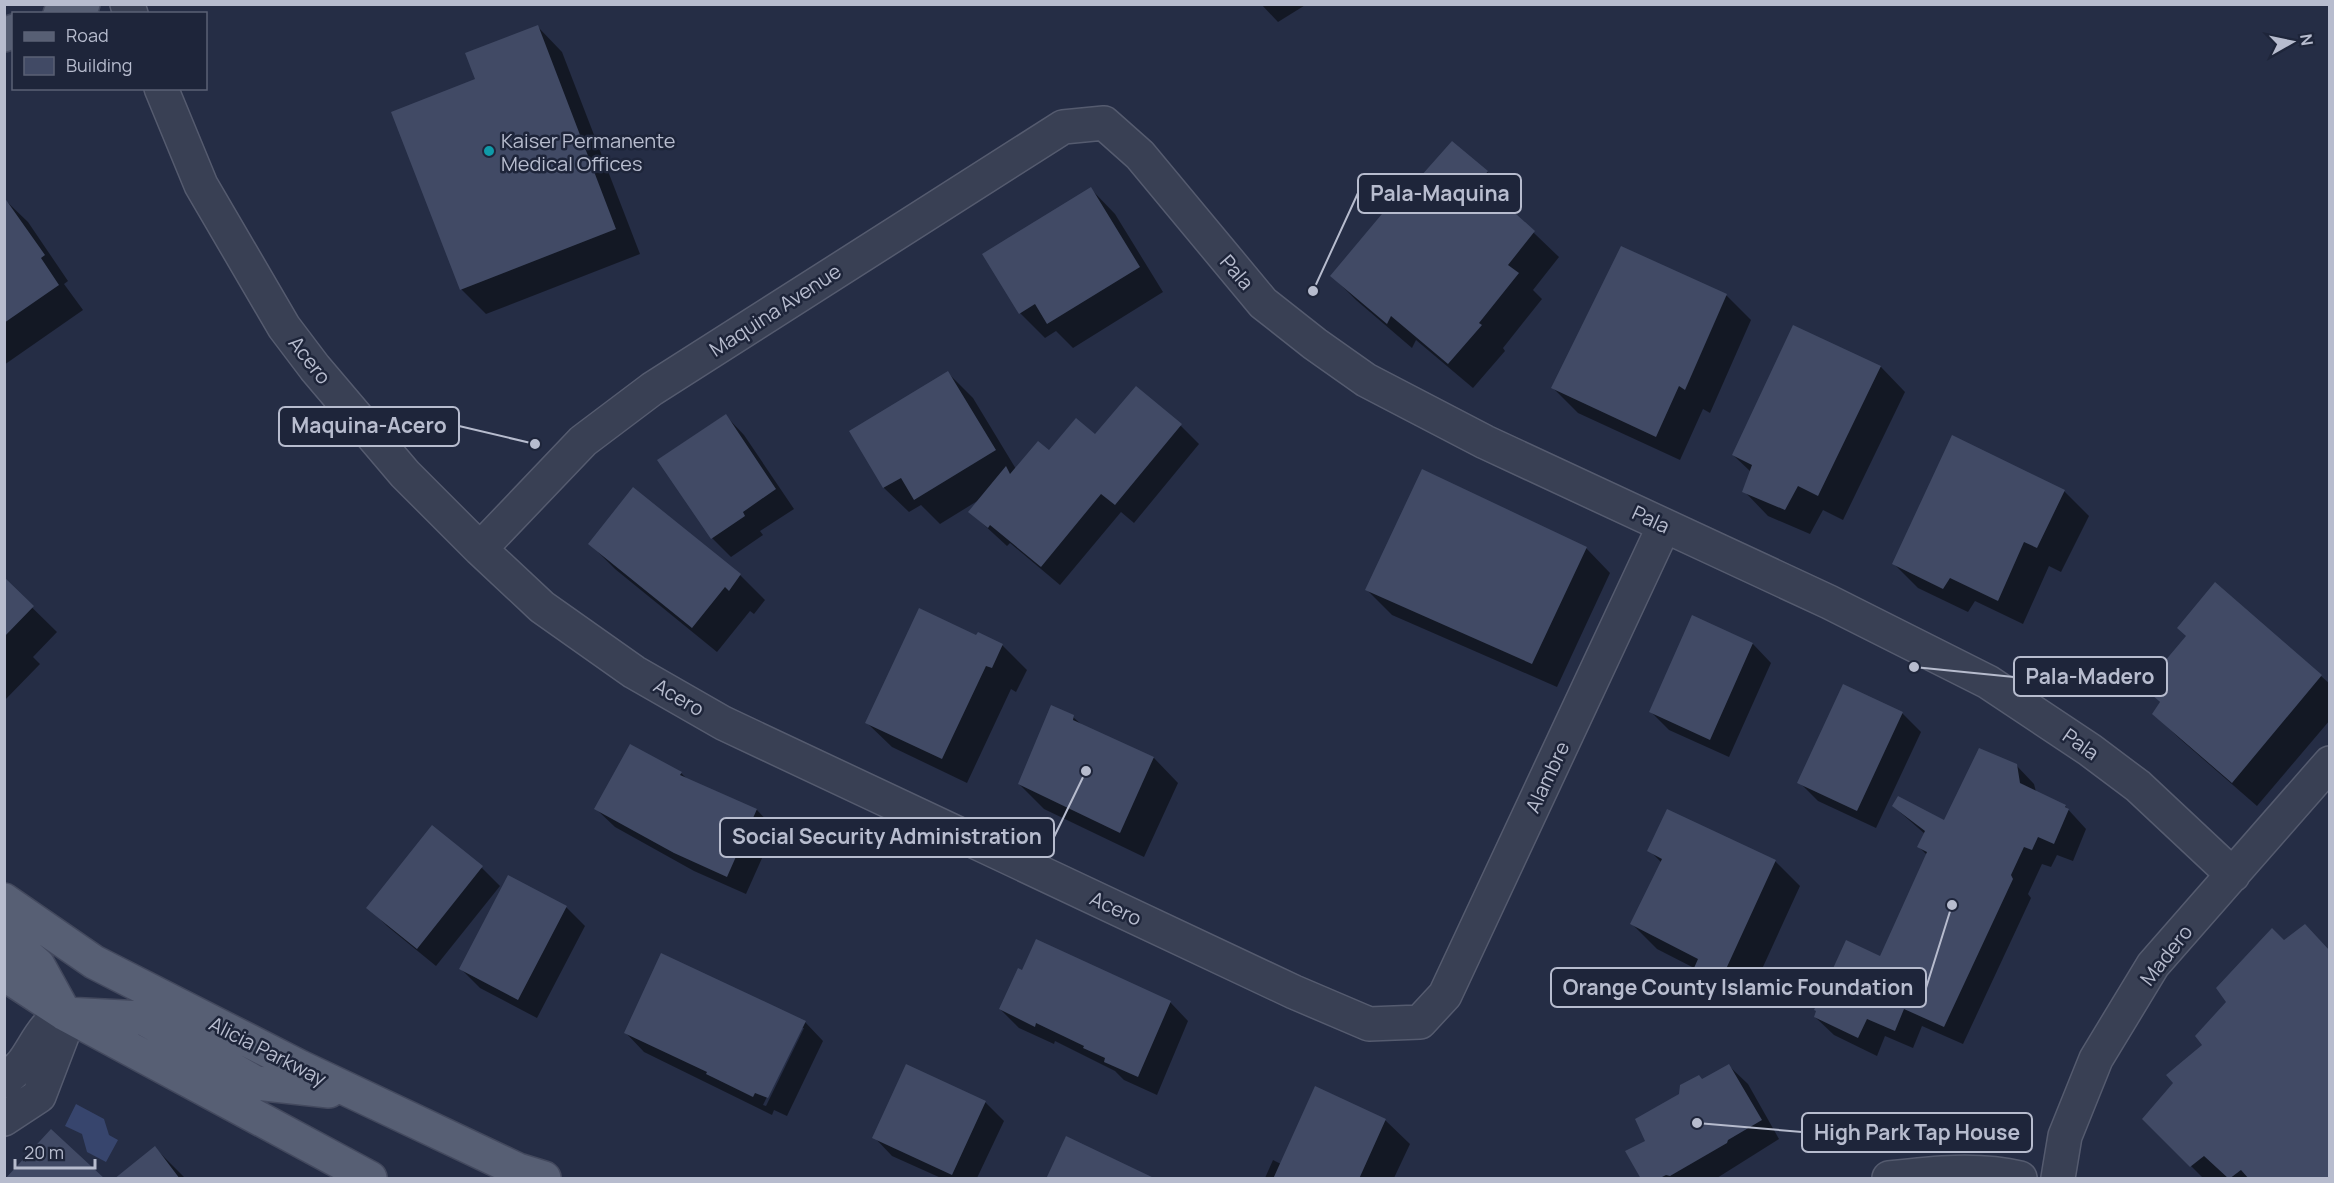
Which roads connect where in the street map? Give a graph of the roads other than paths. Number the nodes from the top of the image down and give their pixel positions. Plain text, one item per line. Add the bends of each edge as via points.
1 (83, 4) edge
2 (65, 12) edge
3 (162, 90) edge
4 (1104, 123) joint
5 (1664, 526) junction
6 (480, 549) junction
7 (2330, 763) edge
8 (2233, 875) junction
9 (4, 900) edge
10 (4, 935) edge
11 (4, 974) edge
12 (65, 1014) junction
13 (1420, 1022) joint
14 (4, 1081) edge
15 (357, 1095) junction
16 (4, 1119) edge
17 (370, 1179) edge
18 (544, 1179) edge
19 (1889, 1179) edge
20 (2020, 1179) edge
21 (2058, 1179) edge

1 - 2 main road
3 - 6 street, Acero via 201,185 284,327 405,474
4 - 5 street, Pala via 1140,155 1263,303 1315,344 1366,380 1473,436
4 - 6 street, Maquina Avenue via 1063,127 652,389 583,441
5 - 8 street, Pala via 1829,602 1988,682 2138,786
5 - 13 street, Alambre via 1445,994
6 - 13 street, Acero via 542,606 625,666 723,723 1294,992 1370,1024
7 - 8 street, Madero
8 - 21 street, Madero via 2153,965 2096,1059 2065,1136
9 - 15 main road, Alicia Parkway via 94,962
10 - 12 main road via 38,965
11 - 12 main road
12 - 14 street via 54,1019 24,1061
12 - 15 main road via 143,1018 255,1083
12 - 16 street via 65,1028 39,1096
12 - 17 main road
15 - 18 main road, Alicia Parkway
19 - 20 street via 1996,1173

